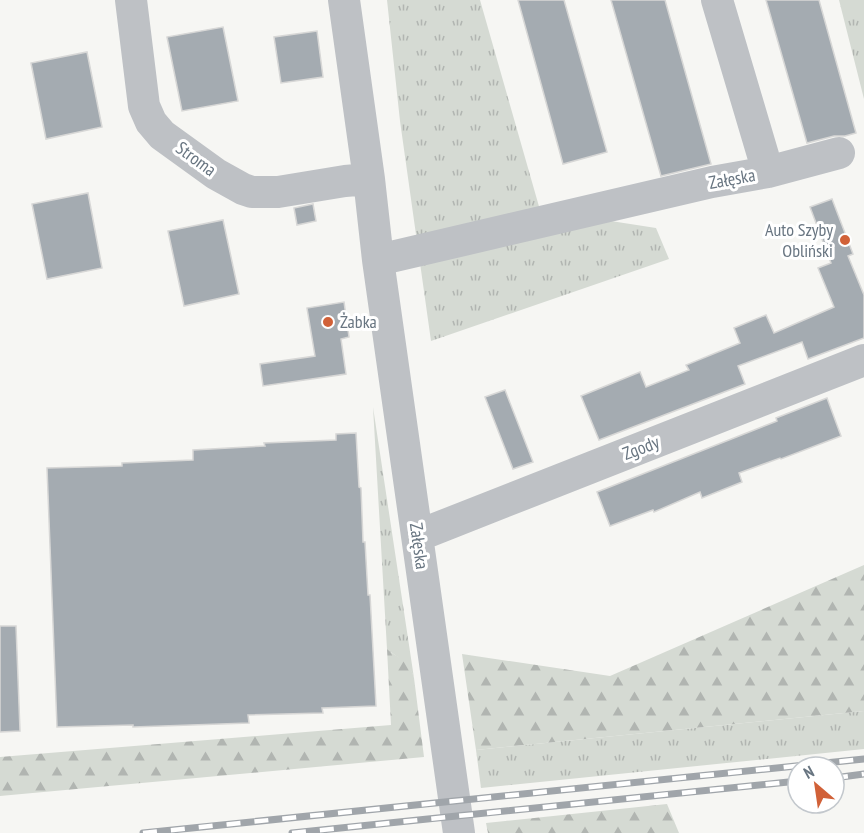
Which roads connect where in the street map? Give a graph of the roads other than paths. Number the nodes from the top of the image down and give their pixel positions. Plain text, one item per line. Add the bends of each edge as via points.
1 (131, 0) edge
2 (344, 0) edge
3 (717, 0) edge
4 (839, 153) dead end
5 (768, 172) junction
6 (369, 179) junction
7 (378, 260) junction
8 (864, 360) edge
9 (417, 536) junction
10 (459, 833) edge

1 - 6 street, Stroma via 144,105 151,122 170,140 222,178 252,192
2 - 6 street, Załęska
3 - 5 street
4 - 5 street, Załęska
5 - 7 street, Załęska
6 - 7 street, Załęska
7 - 9 street, Załęska
8 - 9 street, Zgody
9 - 10 street, Załęska

